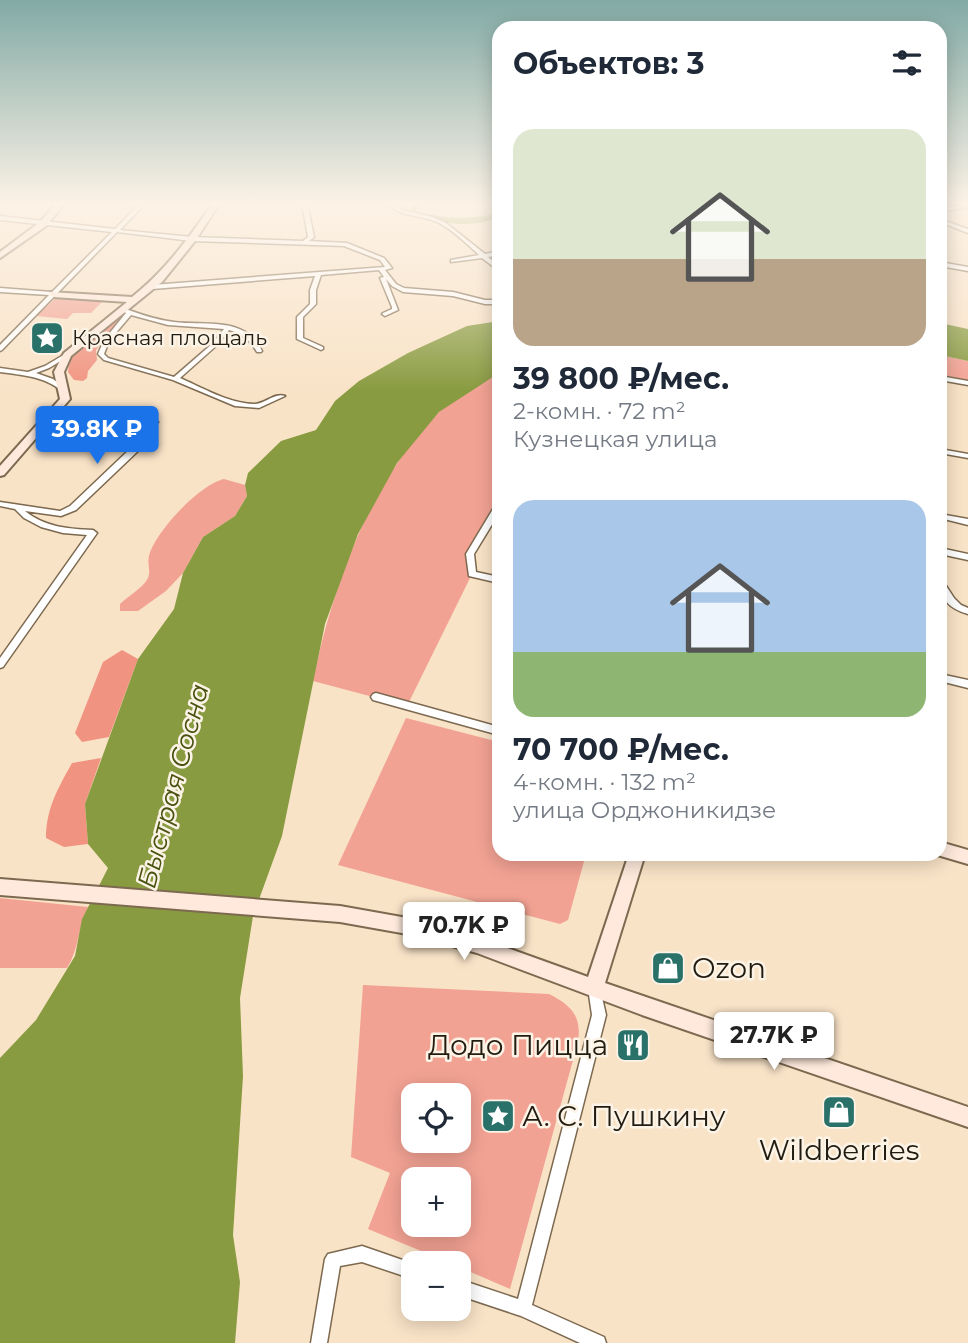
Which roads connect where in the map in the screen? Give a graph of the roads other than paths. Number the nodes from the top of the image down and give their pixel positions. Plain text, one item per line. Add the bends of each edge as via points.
1 (82, 266) edge
2 (170, 266) edge
3 (385, 266) edge
4 (949, 266) edge
5 (386, 269) junction
6 (968, 269) edge
7 (367, 272) junction
8 (318, 275) junction
9 (152, 287) junction
10 (0, 290) edge
11 (53, 294) junction
12 (134, 300) junction
13 (492, 302) edge
14 (126, 311) junction
15 (385, 314) dead end
16 (227, 329) junction
17 (321, 348) dead end
18 (0, 349) edge
19 (259, 351) dead end
20 (67, 355) junction
21 (0, 370) edge
22 (28, 373) junction
23 (175, 379) junction
24 (947, 379) edge
25 (968, 383) edge
26 (64, 390) junction
27 (282, 396) dead end
28 (137, 413) dead end
29 (947, 452) edge
30 (968, 456) edge
31 (0, 472) edge
32 (0, 504) edge
33 (18, 508) junction
34 (492, 518) edge
35 (947, 518) edge
36 (968, 522) edge
37 (947, 552) edge
38 (968, 557) edge
39 (492, 578) edge
40 (947, 596) edge
41 (968, 611) edge
42 (0, 665) edge
43 (947, 680) edge
44 (968, 684) edge
45 (376, 697) dead end
46 (492, 729) edge
47 (947, 851) edge
48 (968, 857) edge
49 (636, 861) edge
50 (0, 887) edge
51 (594, 988) junction
52 (968, 1116) edge
53 (401, 1267) edge
54 (471, 1291) edge
55 (523, 1309) junction
56 (319, 1343) edge
57 (598, 1343) edge

1 - 11 street
2 - 9 main road
3 - 5 street
4 - 6 street
5 - 7 street
5 - 13 street via 394,285 403,290
7 - 8 street
7 - 15 street via 382,276 392,297 394,310
8 - 9 street
8 - 17 street via 313,304 300,317 299,331 300,339
9 - 12 main road
10 - 11 street
11 - 12 main road
11 - 18 street
12 - 14 main road
14 - 16 street via 175,325
14 - 20 main road
14 - 23 street via 101,354
16 - 19 street via 248,335
16 - 23 street
20 - 22 street
20 - 26 main road via 59,372
21 - 22 street
22 - 26 street
23 - 27 street via 248,407
24 - 25 street
26 - 31 main road via 63,402
28 - 33 street via 154,422 135,449 73,508 61,514
29 - 30 street
32 - 33 street
33 - 42 street via 39,524 93,533
34 - 39 street via 470,554 472,574
35 - 36 street
37 - 38 street
40 - 41 street
43 - 44 street
45 - 46 street
47 - 48 main road
49 - 51 main road
50 - 51 main road via 340,914 452,938
51 - 52 main road
51 - 55 street via 599,1015
53 - 56 street via 362,1254 333,1259
54 - 55 street
55 - 57 street

